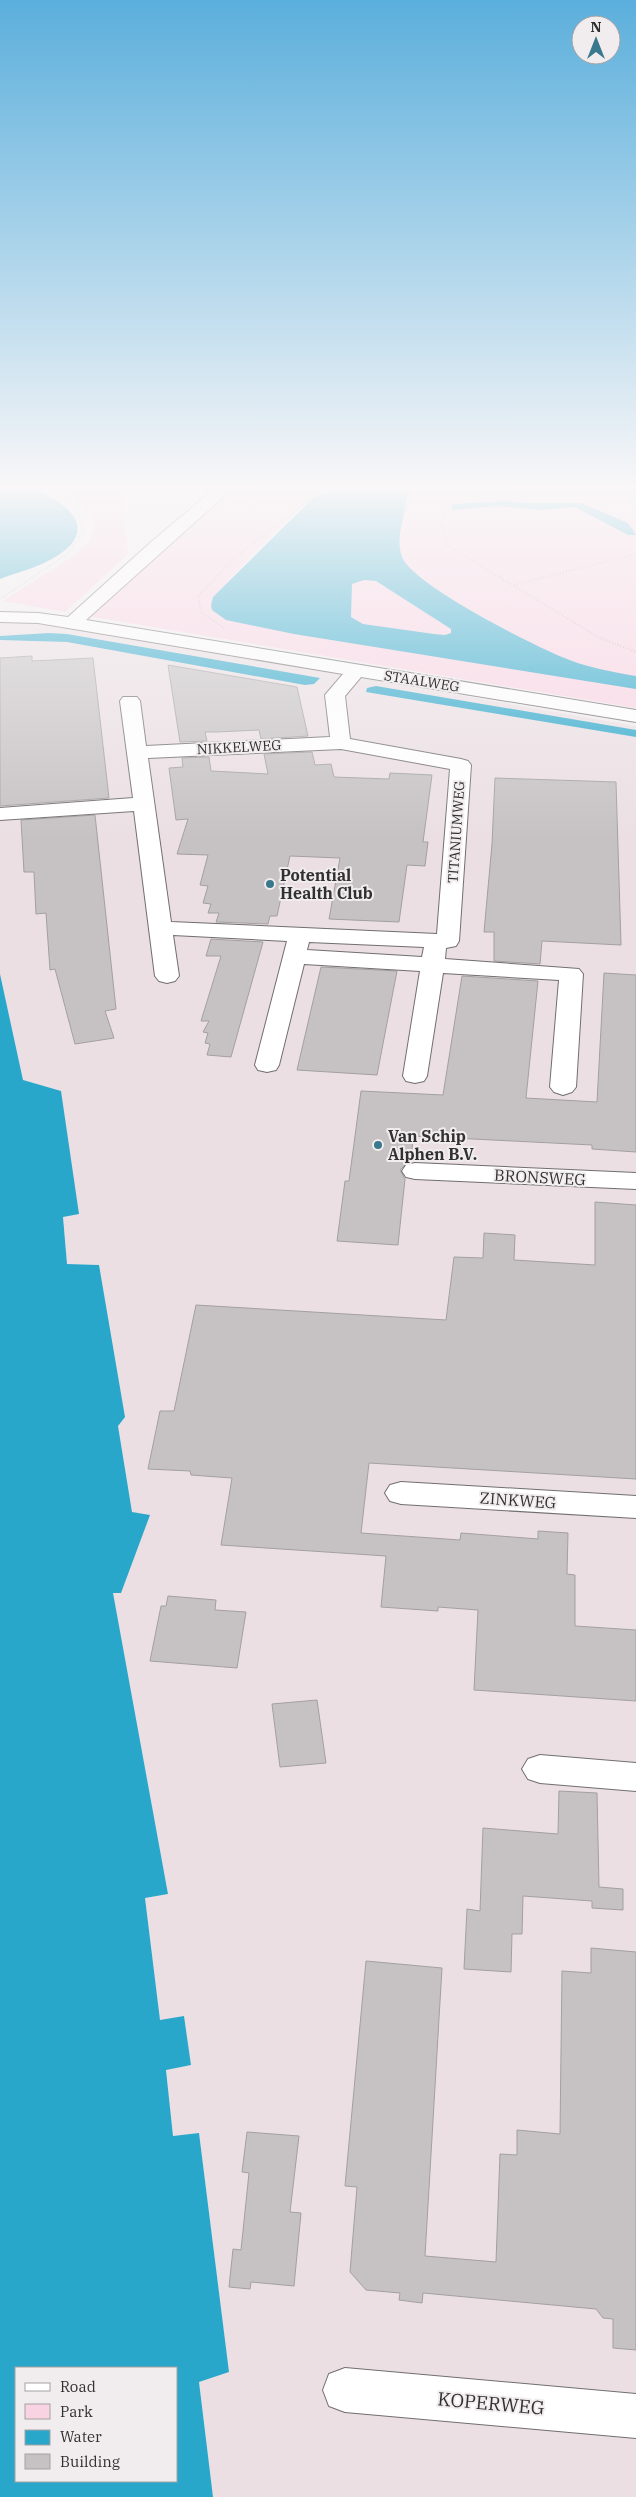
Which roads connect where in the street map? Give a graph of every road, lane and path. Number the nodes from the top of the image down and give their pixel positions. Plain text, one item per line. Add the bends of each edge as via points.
1 (92, 606) edge
2 (200, 606) edge
3 (546, 606) edge
4 (0, 617) edge
5 (73, 623) junction
6 (225, 629) dead end
7 (636, 652) edge
8 (356, 670) junction
9 (130, 701) dead end
10 (636, 716) edge
11 (341, 743) junction
12 (137, 752) junction
13 (144, 804) junction
14 (0, 814) edge
15 (161, 928) junction
16 (436, 940) junction
17 (297, 945) junction
18 (432, 964) junction
19 (168, 976) dead end
20 (267, 1065) dead end
21 (415, 1076) dead end
22 (563, 1086) dead end
23 (415, 1171) dead end
24 (636, 1181) edge
25 (401, 1493) dead end
26 (636, 1507) edge
27 (540, 1769) dead end
28 (636, 1777) edge
29 (345, 2390) dead end
30 (636, 2416) edge

1 - 5 street
2 - 6 path via 201,612
3 - 7 path via 598,637
4 - 5 street, STAALWEG
5 - 8 street, STAALWEG
8 - 10 street, STAALWEG
8 - 11 street via 335,695
9 - 12 street
11 - 12 street, NIKKELWEG
11 - 16 street, TITANIUMWEG via 462,765 448,941
12 - 13 street
13 - 14 street
13 - 15 street
15 - 17 street
15 - 19 street
16 - 17 street
16 - 18 street
17 - 18 street
17 - 20 street
18 - 21 street
18 - 22 street via 570,974
23 - 24 street, BRONSWEG
25 - 26 street, ZINKWEG
27 - 28 street
29 - 30 street, KOPERWEG

